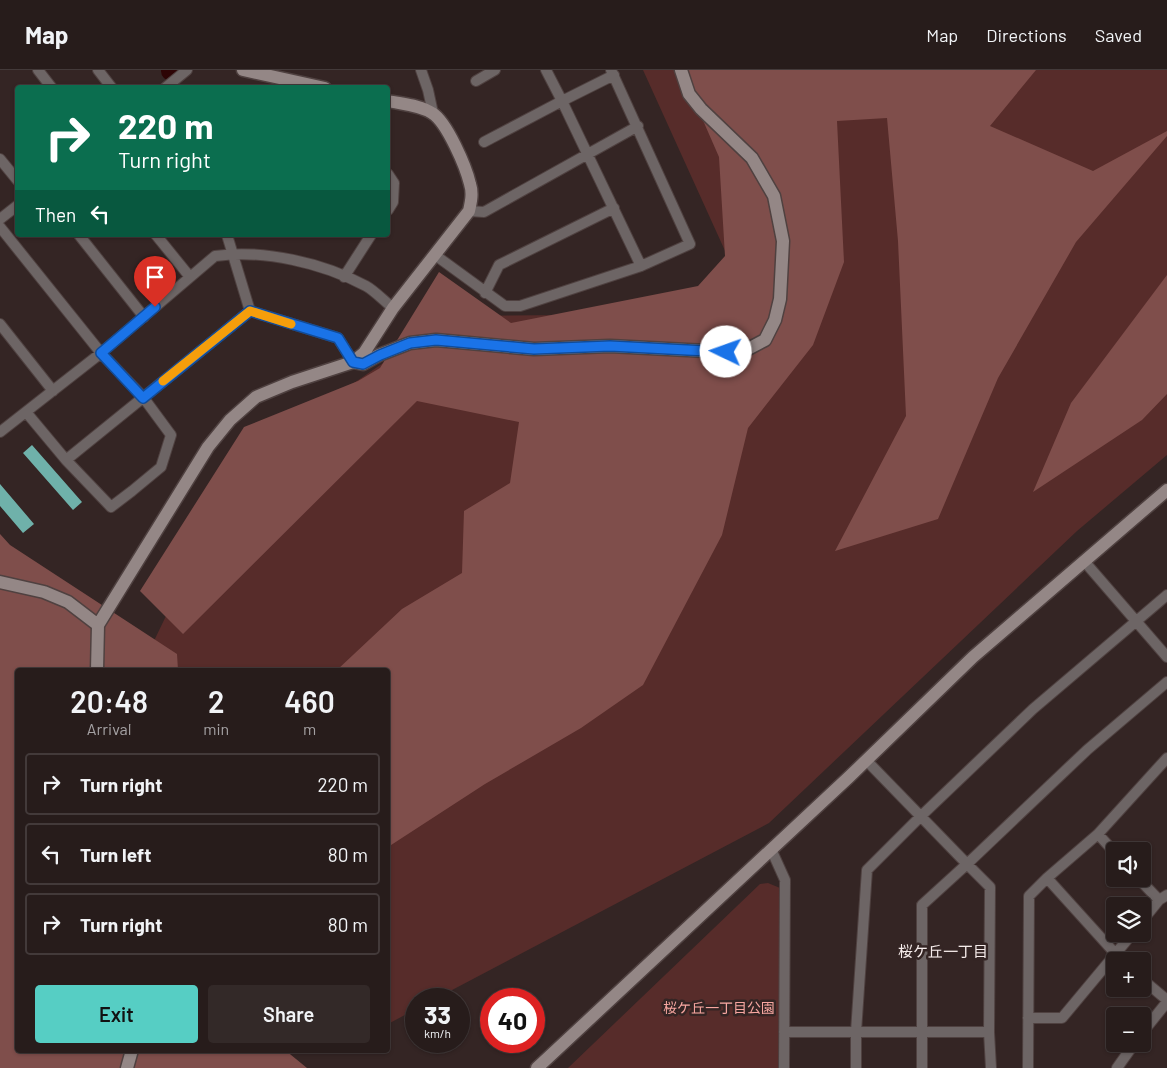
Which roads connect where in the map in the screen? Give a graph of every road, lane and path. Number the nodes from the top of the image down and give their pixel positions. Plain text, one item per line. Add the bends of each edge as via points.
1 (38, 70) edge
2 (98, 70) edge
3 (187, 70) edge
4 (242, 70) edge
5 (421, 70) edge
6 (495, 70) edge
7 (546, 70) edge
8 (681, 70) edge
9 (612, 73) edge
10 (476, 81) dead end
11 (50, 85) edge
12 (110, 85) edge
13 (169, 85) edge
14 (311, 85) edge
15 (562, 100) junction
16 (390, 101) edge
17 (433, 113) junction
18 (638, 126) junction
19 (484, 142) dead end
20 (588, 154) junction
21 (0, 159) edge
22 (15, 177) edge
23 (390, 177) edge
24 (15, 207) edge
25 (390, 207) edge
26 (614, 208) junction
27 (469, 211) junction
28 (0, 219) edge
29 (0, 227) edge
30 (81, 237) edge
31 (158, 237) edge
32 (228, 237) edge
33 (371, 237) edge
34 (232, 254) junction
35 (435, 255) junction
36 (641, 266) junction
37 (190, 277) junction
38 (344, 277) junction
39 (485, 293) junction
40 (393, 308) junction
41 (250, 311) junction
42 (144, 317) junction
43 (0, 324) edge
44 (101, 353) junction
45 (353, 362) junction
46 (53, 391) junction
47 (143, 398) junction
48 (26, 412) junction
49 (2, 426) edge
50 (66, 460) junction
51 (1167, 490) edge
52 (1084, 561) junction
53 (0, 582) edge
54 (1167, 594) edge
55 (1137, 620) junction
56 (98, 625) junction
57 (1167, 657) edge
58 (97, 668) edge
59 (1167, 682) edge
60 (1167, 758) edge
61 (866, 760) junction
62 (920, 816) junction
63 (1098, 834) junction
64 (1106, 843) edge
65 (771, 849) junction
66 (967, 864) junction
67 (1047, 878) junction
68 (1149, 887) edge
69 (1163, 898) edge
70 (1151, 911) edge
71 (1113, 952) edge
72 (1106, 971) edge
73 (1151, 987) edge
74 (1167, 1001) edge
75 (1028, 1018) junction
76 (1151, 1021) edge
77 (784, 1032) junction
78 (856, 1032) junction
79 (989, 1032) junction
80 (922, 1033) junction
81 (1128, 1052) edge
82 (131, 1053) edge
83 (127, 1068) edge
84 (537, 1068) edge
85 (784, 1068) edge
86 (856, 1068) edge
87 (922, 1068) edge
88 (991, 1068) edge
89 (1028, 1068) edge
90 (1117, 1068) edge

1 - 11 street
2 - 12 street
3 - 13 street
4 - 14 street
5 - 17 street
6 - 10 street
7 - 15 street
8 - 45 street via 689,94 701,110 752,158 774,196 783,241 780,299 775,320 765,340 746,350 726,352 610,346 534,349 436,340 410,343 363,364
9 - 15 street
9 - 18 street
15 - 19 street
15 - 20 street
16 - 17 street
17 - 27 street via 445,125 471,185
18 - 20 street
18 - 36 street via 690,244
20 - 26 street
20 - 27 street via 484,212
21 - 22 street
23 - 25 street via 394,183
24 - 28 street
26 - 36 street
26 - 39 street via 499,265
27 - 35 street
29 - 44 street
30 - 42 street
31 - 37 street
32 - 34 street
33 - 38 street
34 - 37 street via 215,256
34 - 38 street via 280,257
34 - 41 street
35 - 39 street
35 - 40 street
36 - 39 street via 520,306 505,306
37 - 42 street
38 - 40 street via 366,286
40 - 45 street via 364,353
41 - 45 street via 338,338
41 - 47 street
42 - 44 street
43 - 46 street
44 - 46 street
44 - 47 street
45 - 56 street via 256,397 230,420 208,447
46 - 48 street
47 - 50 street
47 - 50 street via 171,435 161,467 132,491 111,507
48 - 49 street
48 - 50 street
51 - 52 street
52 - 55 street
52 - 61 street via 973,657
53 - 56 street via 44,592 68,602
54 - 55 street
55 - 57 street
55 - 62 street via 1033,709
56 - 58 street
59 - 66 street via 1087,750
60 - 63 street
61 - 62 street
61 - 65 street
62 - 66 street
62 - 78 street via 867,870
63 - 64 street
63 - 67 street
65 - 77 street via 785,880
65 - 84 street
66 - 79 street via 990,888
66 - 80 street via 922,905
67 - 71 street
67 - 75 street via 1029,896
68 - 69 street
69 - 70 street
72 - 75 street via 1062,1018
73 - 74 street
74 - 76 street
75 - 89 street
77 - 78 street
77 - 85 street
78 - 80 street
78 - 86 street
79 - 80 street
79 - 88 street
80 - 87 street
81 - 90 street
82 - 83 street

